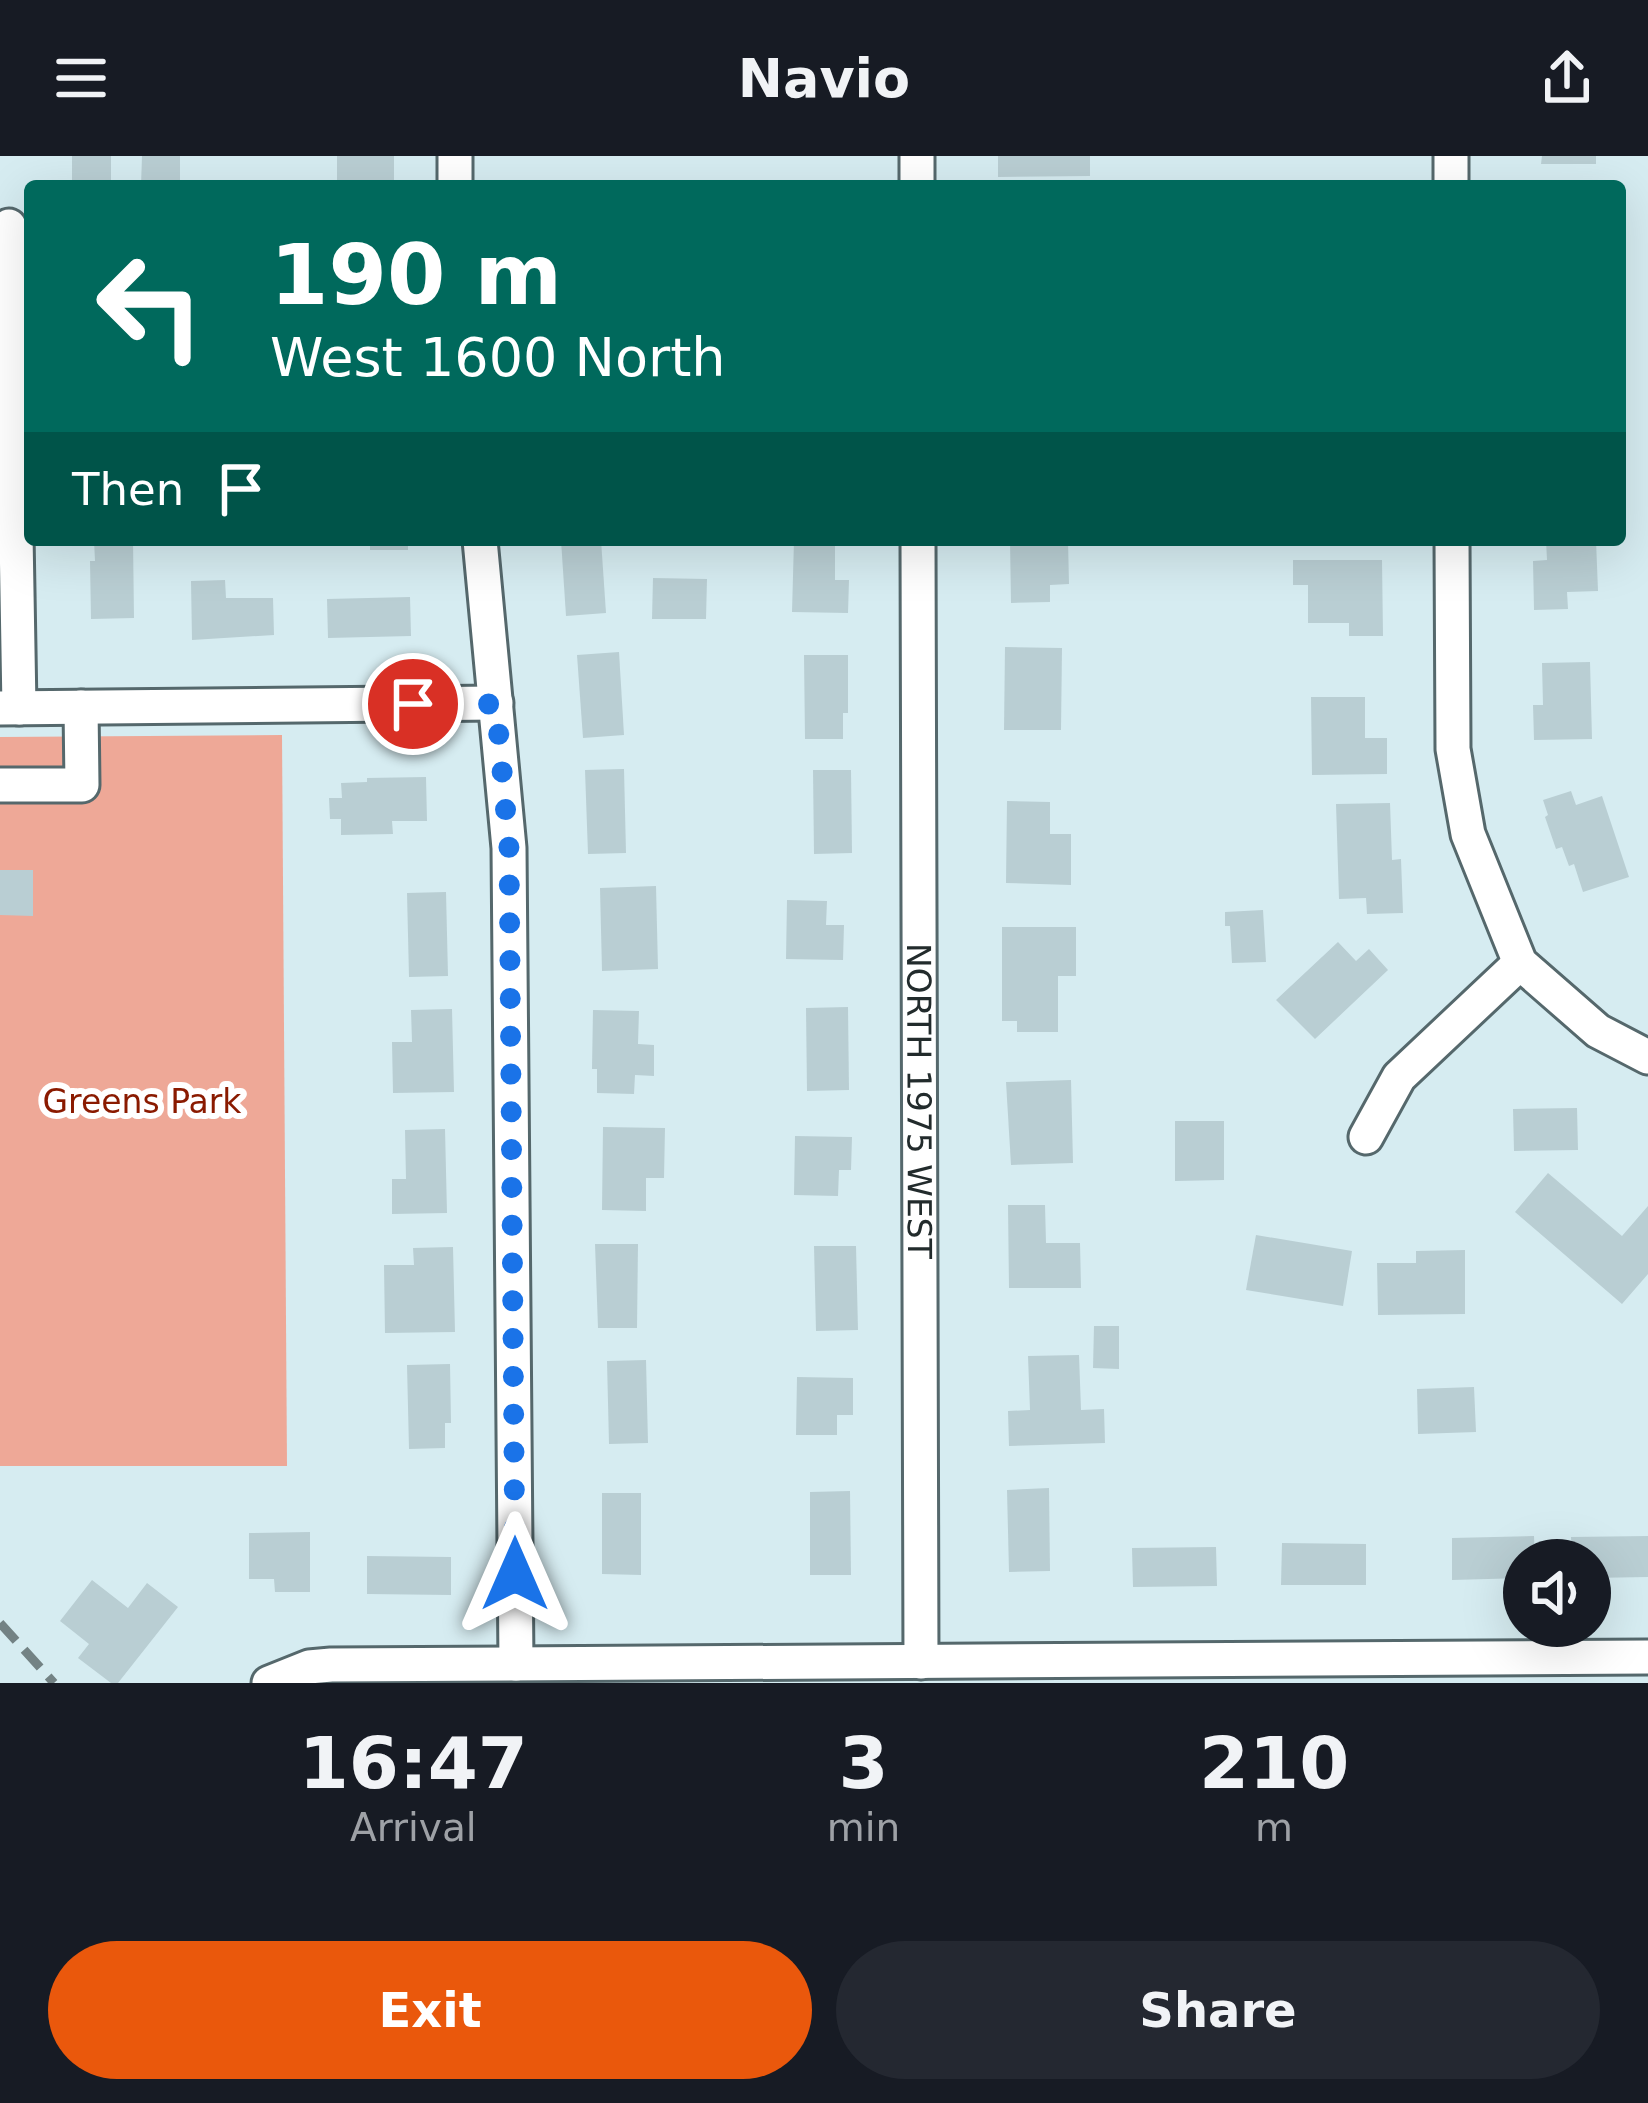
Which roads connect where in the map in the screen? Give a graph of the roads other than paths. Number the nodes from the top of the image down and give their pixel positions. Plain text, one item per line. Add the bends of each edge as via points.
1 (9, 226) dead end
2 (481, 546) edge
3 (918, 546) edge
4 (1452, 546) edge
5 (496, 704) junction
6 (81, 707) junction
7 (9, 708) edge
8 (0, 785) edge
9 (1520, 963) junction
10 (1648, 1057) edge
11 (1366, 1137) dead end
12 (1648, 1657) edge
13 (921, 1662) junction
14 (515, 1664) junction
15 (1521, 1670) edge
16 (1122, 1672) edge
17 (705, 1673) edge
18 (269, 1683) edge

1 - 7 street via 16,534
2 - 5 street
3 - 13 street, NORTH 1975 WEST
4 - 9 street via 1453,749 1468,834
5 - 6 street
5 - 14 street via 509,848
6 - 7 street
6 - 8 street via 82,785
9 - 10 street via 1598,1031
9 - 11 street via 1399,1077
12 - 15 street
13 - 16 street
13 - 17 street
14 - 17 street
14 - 18 street via 332,1665
15 - 16 street

